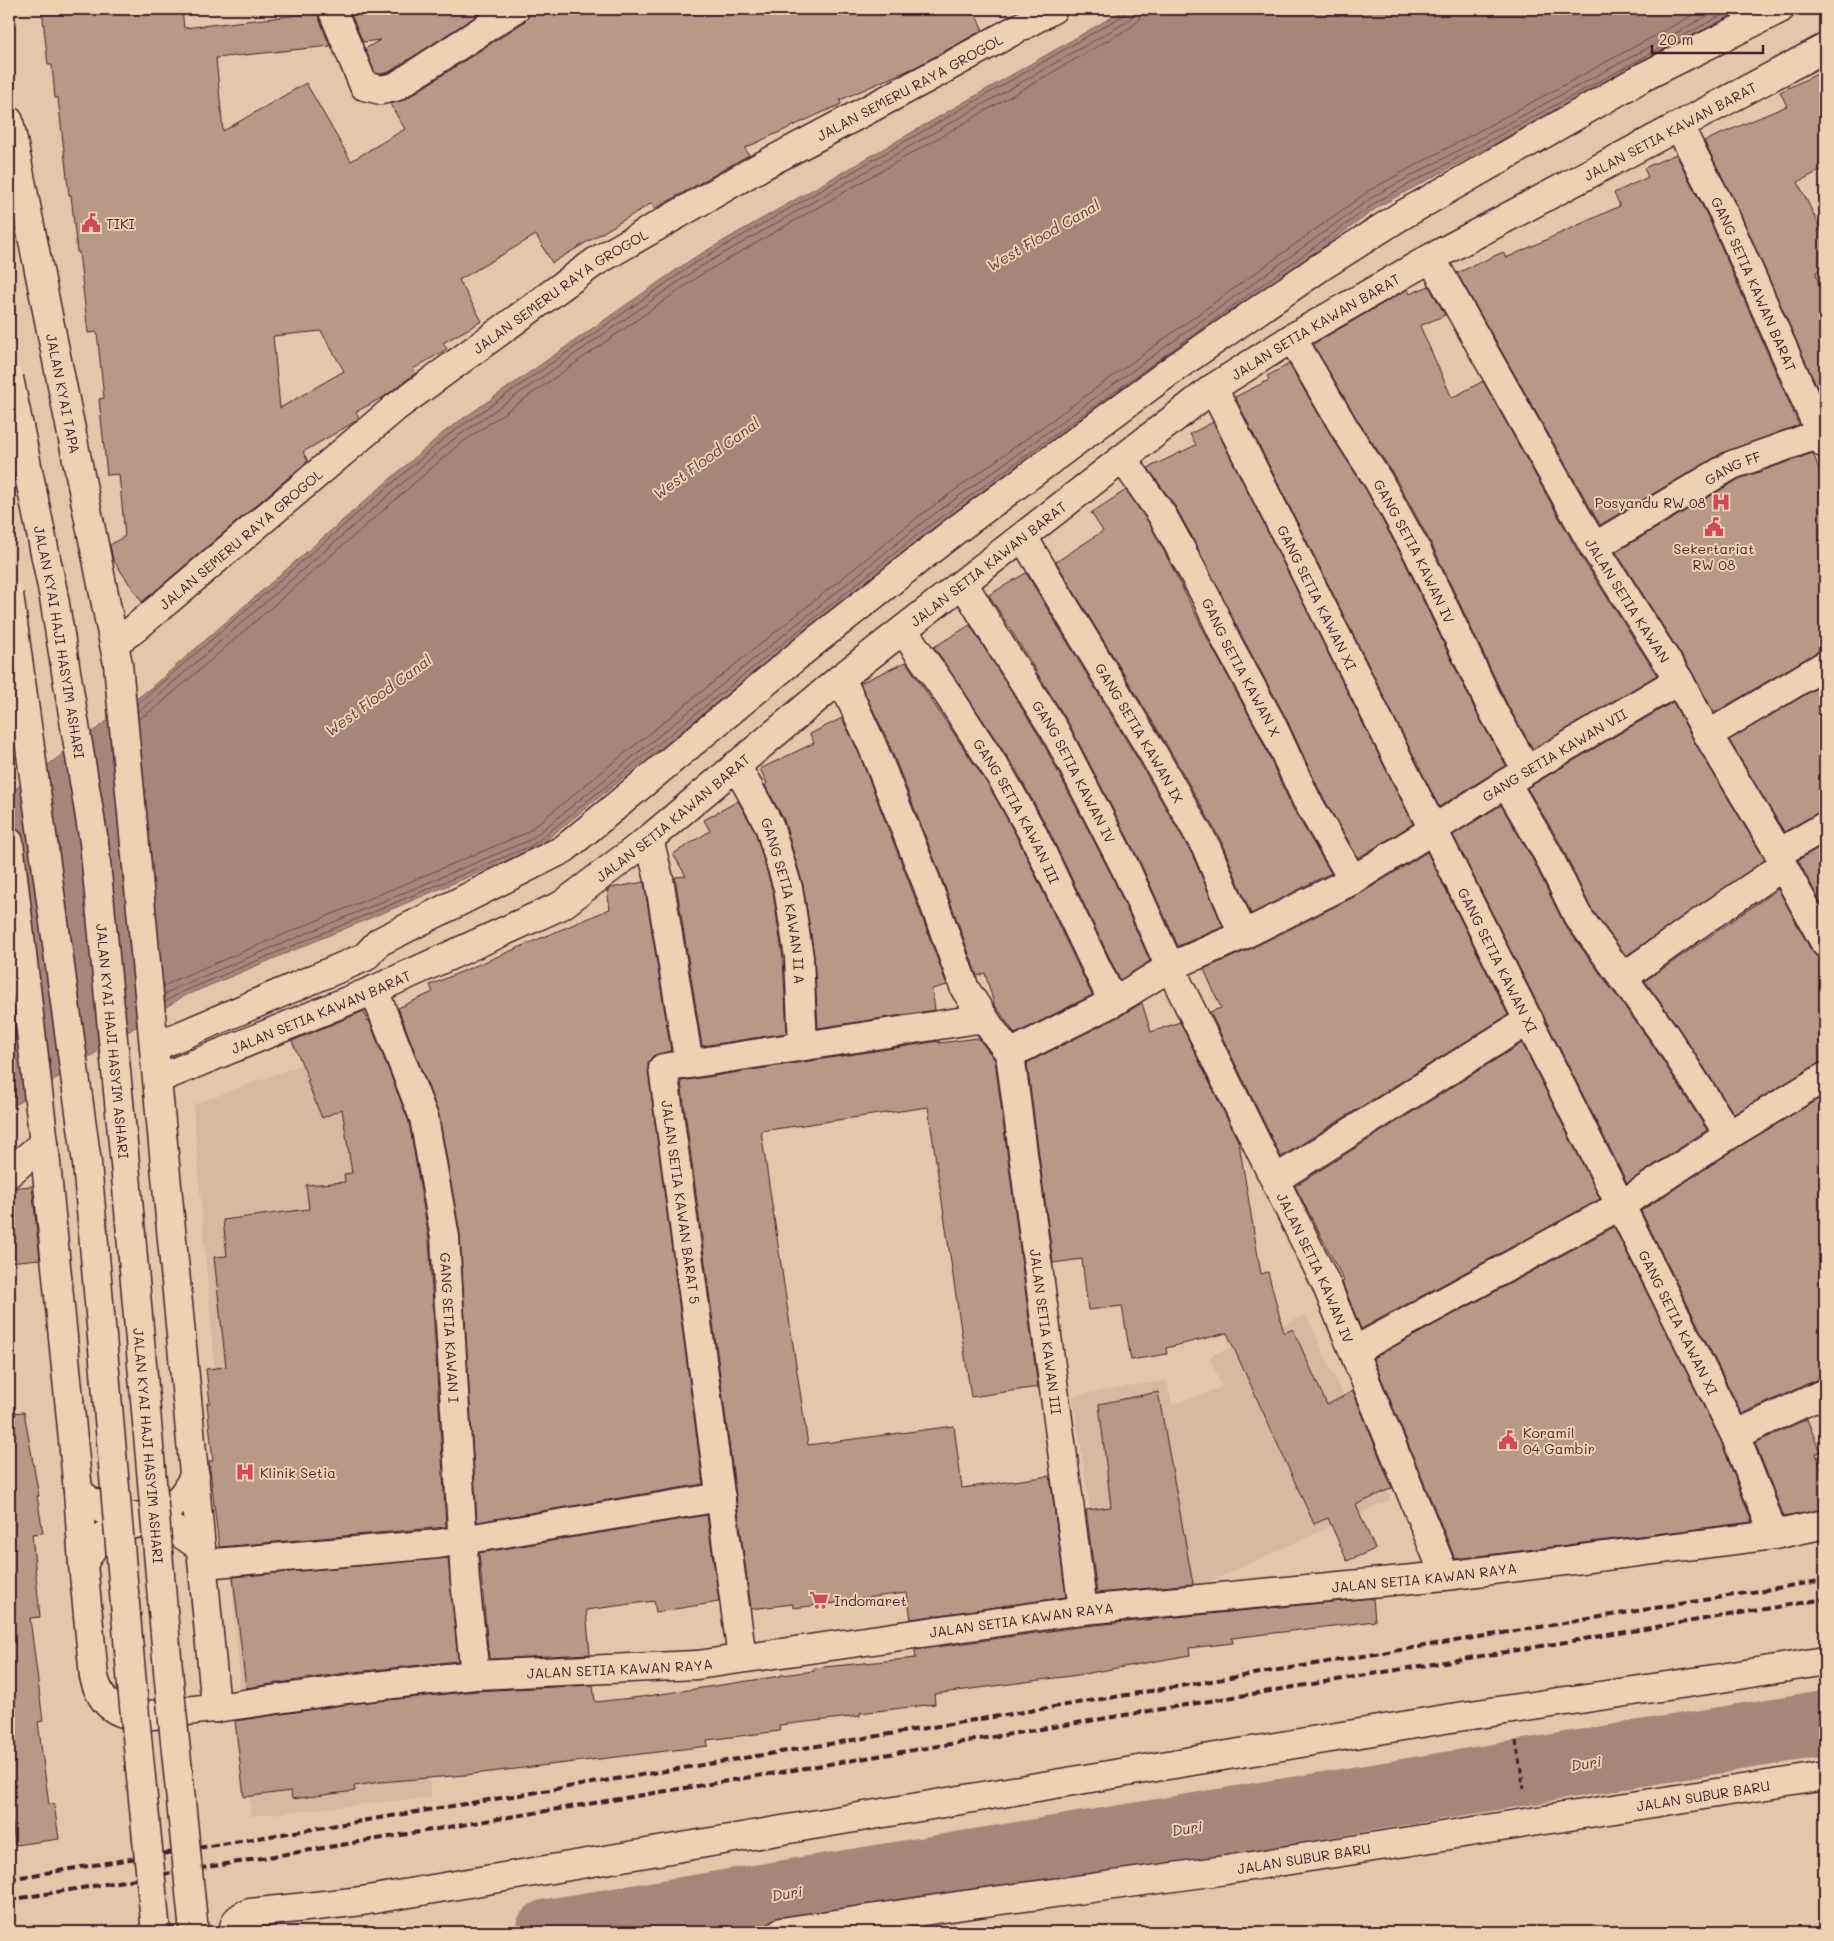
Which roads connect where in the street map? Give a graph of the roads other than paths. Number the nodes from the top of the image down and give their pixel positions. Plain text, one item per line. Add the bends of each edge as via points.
1 (332, 9) edge
2 (515, 9) edge
3 (1053, 9) edge
4 (1780, 9) edge
5 (1825, 48) edge
6 (9, 121) edge
7 (1679, 126) junction
8 (1431, 258) junction
9 (1292, 338) junction
10 (9, 378) edge
11 (1213, 388) junction
12 (1823, 437) edge
13 (1123, 459) junction
14 (1023, 537) junction
15 (1594, 547) junction
16 (963, 583) junction
17 (9, 594) edge
18 (903, 630) junction
19 (116, 654) junction
20 (1825, 665) edge
21 (841, 678) junction
22 (1679, 680) junction
23 (1708, 735) junction
24 (736, 764) junction
25 (1517, 777) junction
26 (1825, 826) edge
27 (1432, 829) junction
28 (649, 839) junction
29 (9, 842) edge
30 (1781, 859) junction
31 (1353, 880) junction
32 (1243, 935) junction
33 (1825, 943) edge
34 (1170, 967) junction
35 (1622, 978) junction
36 (374, 990) junction
37 (1114, 1002) junction
38 (984, 1018) junction
39 (1529, 1020) junction
40 (153, 1035) junction
41 (803, 1046) junction
42 (1010, 1054) junction
43 (689, 1064) junction
44 (1825, 1077) edge
45 (158, 1079) junction
46 (1729, 1135) junction
47 (44, 1138) junction
48 (9, 1173) edge
49 (1276, 1179) junction
50 (1621, 1205) junction
51 (1354, 1351) junction
52 (1825, 1393) edge
53 (1735, 1435) junction
54 (195, 1476) junction
55 (78, 1491) junction
56 (721, 1496) junction
57 (1825, 1524) edge
58 (1774, 1535) junction
59 (463, 1540) junction
60 (202, 1556) junction
61 (83, 1564) junction
62 (1445, 1576) junction
63 (1083, 1610) junction
64 (742, 1658) junction
65 (1825, 1661) edge
66 (475, 1675) junction
67 (216, 1708) junction
68 (1825, 1776) edge
69 (156, 1932) edge
70 (194, 1932) edge
71 (234, 1932) edge
72 (781, 1932) edge

1 - 2 street via 364,86 381,90 394,87
3 - 19 street, JALAN SEMERU RAYA GROGOL via 760,166 595,262 396,407 133,630
4 - 40 street via 1643,77 1399,217 1319,268 1176,367 952,533 814,642 564,849 379,942 360,944
5 - 7 street, JALAN SETIA KAWAN BARAT
6 - 19 street, JALAN KYAI TAPA
7 - 8 street, JALAN SETIA KAWAN BARAT
7 - 12 street, GANG SETIA KAWAN BARAT via 1724,214
8 - 9 street, JALAN SETIA KAWAN BARAT
8 - 15 street, JALAN SETIA KAWAN
9 - 11 street, JALAN SETIA KAWAN BARAT
9 - 25 street, GANG SETIA KAWAN IV via 1418,553 1494,713
10 - 70 street, JALAN KYAI HAJI HASYIM ASHARI, bridge via 53,592 94,842
11 - 13 street, JALAN SETIA KAWAN BARAT
11 - 27 street, GANG SETIA KAWAN XI
12 - 15 street, GANG FF via 1732,465
13 - 14 street, JALAN SETIA KAWAN BARAT
13 - 31 street, GANG SETIA KAWAN X via 1177,542 1272,725 1306,799
14 - 16 street, JALAN SETIA KAWAN BARAT
14 - 32 street, GANG SETIA KAWAN IX via 1207,849
15 - 22 street, JALAN SETIA KAWAN
16 - 18 street, JALAN SETIA KAWAN BARAT
16 - 34 street, GANG SETIA KAWAN IV via 1079,774
17 - 69 street, bridge via 87,1163
18 - 21 street, JALAN SETIA KAWAN BARAT
18 - 37 street, GANG SETIA KAWAN III via 1002,778 1033,834
19 - 40 street
20 - 23 street
21 - 24 street, JALAN SETIA KAWAN BARAT
21 - 38 street via 872,745 966,989
22 - 23 street, JALAN SETIA KAWAN
22 - 25 street, GANG SETIA KAWAN VII
23 - 30 street, JALAN SETIA KAWAN
24 - 28 street, JALAN SETIA KAWAN BARAT
24 - 41 street, GANG SETIA KAWAN II A via 769,825 788,888 799,957
25 - 27 street, GANG SETIA KAWAN VII
25 - 35 street, GANG SETIA KAWAN IV via 1547,853 1577,915
26 - 30 street
27 - 31 street, GANG SETIA KAWAN VII
27 - 39 street, GANG SETIA KAWAN XI
28 - 36 street, JALAN SETIA KAWAN BARAT via 562,905
28 - 43 street
29 - 47 street
30 - 33 street, JALAN SETIA KAWAN
30 - 35 street
31 - 32 street, GANG SETIA KAWAN VII
32 - 34 street, GANG SETIA KAWAN VII
34 - 37 street, GANG SETIA KAWAN VII
34 - 49 street, JALAN SETIA KAWAN IV
35 - 46 street, GANG SETIA KAWAN IV via 1665,1036
36 - 45 street, JALAN SETIA KAWAN BARAT
36 - 59 street, GANG SETIA KAWAN I via 424,1118 445,1237
37 - 42 street, GANG SETIA KAWAN VII
38 - 41 street, JALAN SETIA KAWAN BARAT 5
38 - 42 street
39 - 49 street
39 - 50 street, GANG SETIA KAWAN XI
40 - 45 street
41 - 43 street, JALAN SETIA KAWAN BARAT 5
42 - 63 street, JALAN SETIA KAWAN III
43 - 56 street, JALAN SETIA KAWAN BARAT 5 via 663,1068
44 - 46 street
45 - 54 street
46 - 50 street
47 - 48 street
47 - 55 street
49 - 51 street, JALAN SETIA KAWAN IV
50 - 51 street
50 - 53 street, GANG SETIA KAWAN XI
51 - 62 street, JALAN SETIA KAWAN IV
52 - 53 street
53 - 58 street, GANG SETIA KAWAN XI
54 - 55 street via 179,1500 160,1512 138,1516 120,1516 98,1507
54 - 60 street
55 - 61 street
56 - 59 street
56 - 64 street, JALAN SETIA KAWAN BARAT 5
57 - 58 street, JALAN SETIA KAWAN RAYA
58 - 62 street, JALAN SETIA KAWAN RAYA
59 - 60 street
59 - 66 street, GANG SETIA KAWAN I
60 - 61 street via 180,1532 158,1523 140,1523 118,1527 99,1540
60 - 67 street
61 - 67 street via 91,1657 97,1689 104,1700 128,1716
62 - 63 street, JALAN SETIA KAWAN RAYA
63 - 64 street, JALAN SETIA KAWAN RAYA
64 - 66 street, JALAN SETIA KAWAN RAYA via 697,1665
65 - 71 street via 1181,1762 362,1901 250,1913 238,1918
66 - 67 street, JALAN SETIA KAWAN RAYA
68 - 72 street, JALAN SUBUR BARU via 1226,1870

